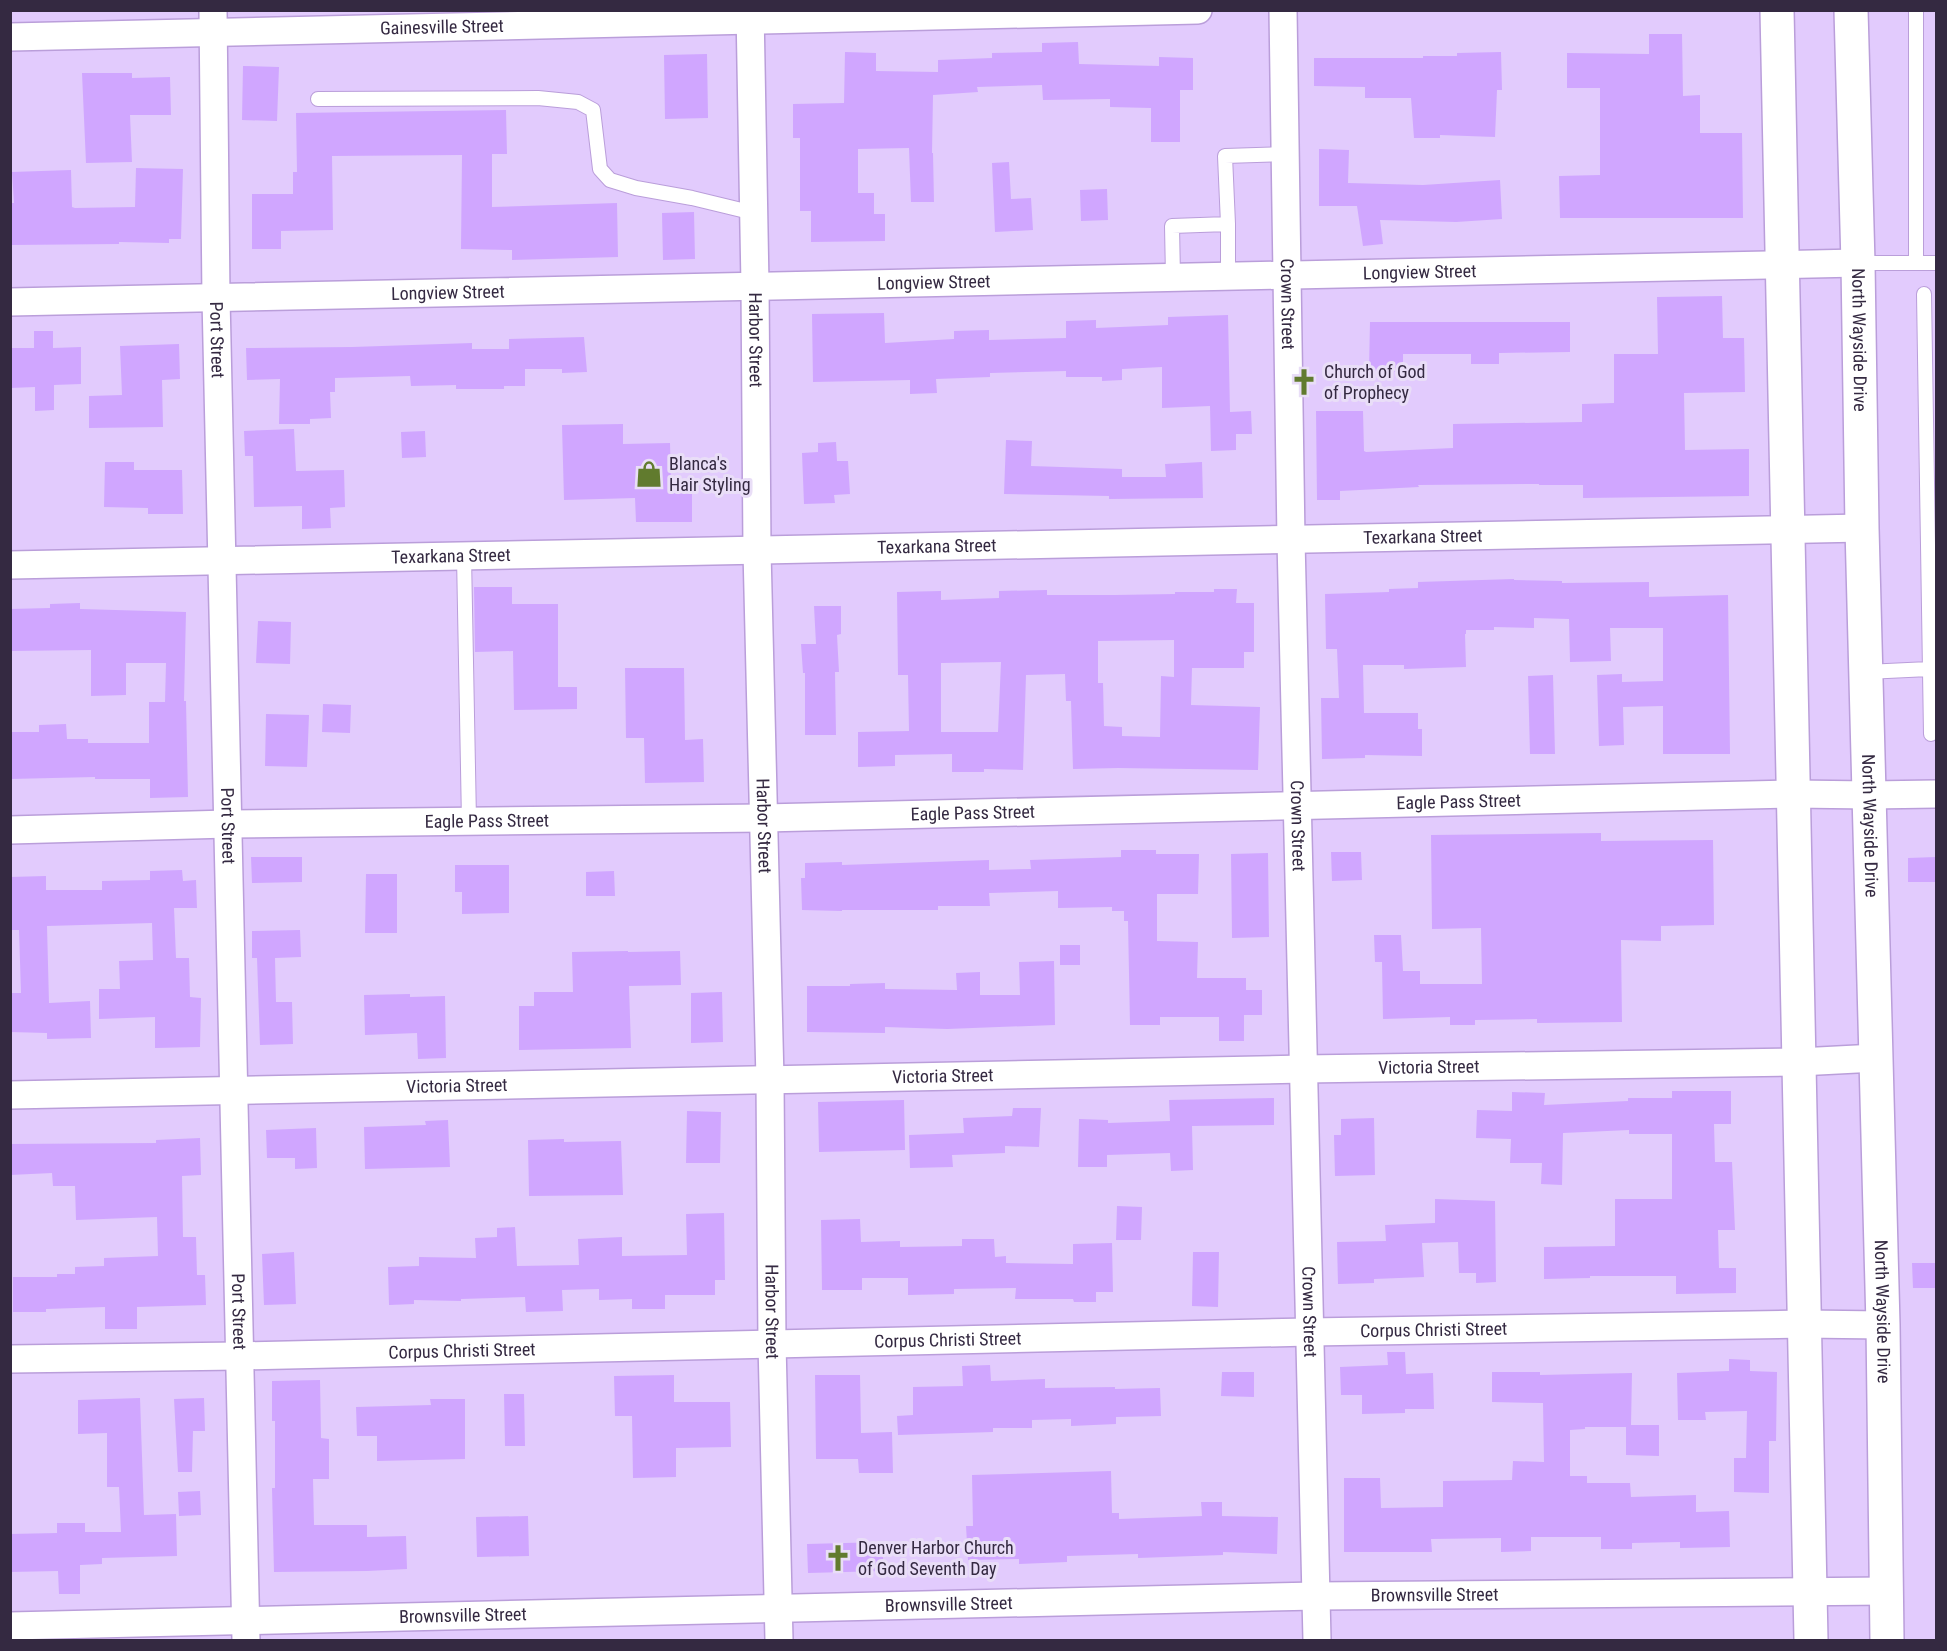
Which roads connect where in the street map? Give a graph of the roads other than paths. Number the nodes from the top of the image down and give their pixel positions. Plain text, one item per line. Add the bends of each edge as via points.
1 (1198, 10) edge
2 (1283, 10) edge
3 (1777, 10) edge
4 (1851, 10) edge
5 (1916, 10) edge
6 (750, 16) edge
7 (213, 21) edge
8 (10, 37) edge
9 (318, 99) dead end
10 (1286, 154) junction
11 (754, 213) junction
12 (1228, 224) junction
13 (1858, 263) junction
14 (1916, 263) junction
15 (1936, 263) edge
16 (1782, 265) junction
17 (1288, 275) junction
18 (1228, 276) junction
19 (1173, 277) junction
20 (755, 285) junction
21 (1924, 294) dead end
22 (216, 298) junction
23 (10, 302) edge
24 (1862, 528) junction
25 (1788, 529) junction
26 (1291, 540) junction
27 (757, 550) junction
28 (464, 556) junction
29 (223, 561) junction
30 (10, 565) edge
31 (1929, 669) junction
32 (1866, 672) junction
33 (1931, 734) dead end
34 (1794, 794) junction
35 (1936, 794) edge
36 (1870, 795) junction
37 (1297, 806) junction
38 (764, 818) junction
39 (469, 821) junction
40 (228, 824) junction
41 (10, 830) edge
42 (1876, 1058) junction
43 (1799, 1062) junction
44 (1304, 1069) junction
45 (770, 1080) junction
46 (232, 1090) junction
47 (10, 1095) edge
48 (1804, 1324) junction
49 (1883, 1325) junction
50 (1309, 1332) junction
51 (772, 1343) junction
52 (240, 1356) junction
53 (10, 1359) edge
54 (1809, 1590) junction
55 (1887, 1591) junction
56 (1316, 1596) junction
57 (778, 1607) junction
58 (10, 1626) edge
59 (246, 1631) edge
60 (779, 1641) edge
61 (1317, 1641) edge
62 (1811, 1641) edge
63 (1887, 1641) edge

1 - 6 street, Gainesville Street
2 - 10 street, Crown Street
3 - 16 main road
4 - 13 main road, North Wayside Drive
5 - 14 lane
6 - 7 street, Gainesville Street
6 - 11 street, Harbor Street
7 - 8 street, Gainesville Street
7 - 22 street, Port Street
9 - 11 lane via 538,98 578,102 593,110 600,169 610,180
10 - 12 lane via 1225,156
10 - 17 street, Crown Street
11 - 20 street, Harbor Street
12 - 18 lane
12 - 19 lane via 1172,226
13 - 14 lane
13 - 16 street, Longview Street
13 - 24 main road, North Wayside Drive
14 - 15 lane
16 - 17 street, Longview Street
16 - 25 main road
17 - 18 street, Longview Street
17 - 26 street, Crown Street
18 - 19 street, Longview Street
19 - 20 street, Longview Street
20 - 22 street, Longview Street
20 - 27 street, Harbor Street
21 - 31 lane
22 - 23 street, Longview Street
22 - 29 street, Port Street
24 - 25 street, Texarkana Street
24 - 32 main road, North Wayside Drive
25 - 26 street, Texarkana Street
25 - 34 main road
26 - 27 street, Texarkana Street
26 - 37 street, Crown Street
27 - 28 street, Texarkana Street
27 - 38 street, Harbor Street
28 - 29 street, Texarkana Street
28 - 39 lane
29 - 30 street, Texarkana Street
29 - 40 street, Port Street
31 - 32 lane
31 - 33 lane
32 - 36 main road, North Wayside Drive
34 - 36 street, Eagle Pass Street
34 - 37 street, Eagle Pass Street
34 - 43 main road
35 - 36 street, Eagle Pass Street
36 - 42 main road, North Wayside Drive
37 - 38 street, Eagle Pass Street
37 - 44 street, Crown Street
38 - 39 street, Eagle Pass Street
38 - 45 street, Harbor Street
39 - 40 street, Eagle Pass Street
40 - 41 street, Eagle Pass Street
40 - 46 street, Port Street
42 - 43 street, Victoria Street
42 - 49 main road, North Wayside Drive
43 - 44 street, Victoria Street
43 - 48 main road
44 - 45 street, Victoria Street
44 - 50 street, Crown Street
45 - 46 street, Victoria Street
45 - 51 street, Harbor Street
46 - 47 street, Victoria Street
46 - 52 street, Port Street
48 - 49 street, Corpus Christi Street
48 - 50 street, Corpus Christi Street
48 - 54 main road
49 - 55 main road, North Wayside Drive
50 - 51 street, Corpus Christi Street
50 - 56 street, Crown Street
51 - 52 street, Corpus Christi Street
51 - 57 street, Harbor Street
52 - 53 street, Corpus Christi Street
52 - 59 street, Port Street
54 - 55 street, Brownsville Street
54 - 56 street, Brownsville Street
54 - 62 main road
55 - 63 main road, North Wayside Drive
56 - 57 street, Brownsville Street
56 - 61 street, Crown Street
57 - 59 street, Brownsville Street
57 - 60 street, Harbor Street
58 - 59 street, Brownsville Street

